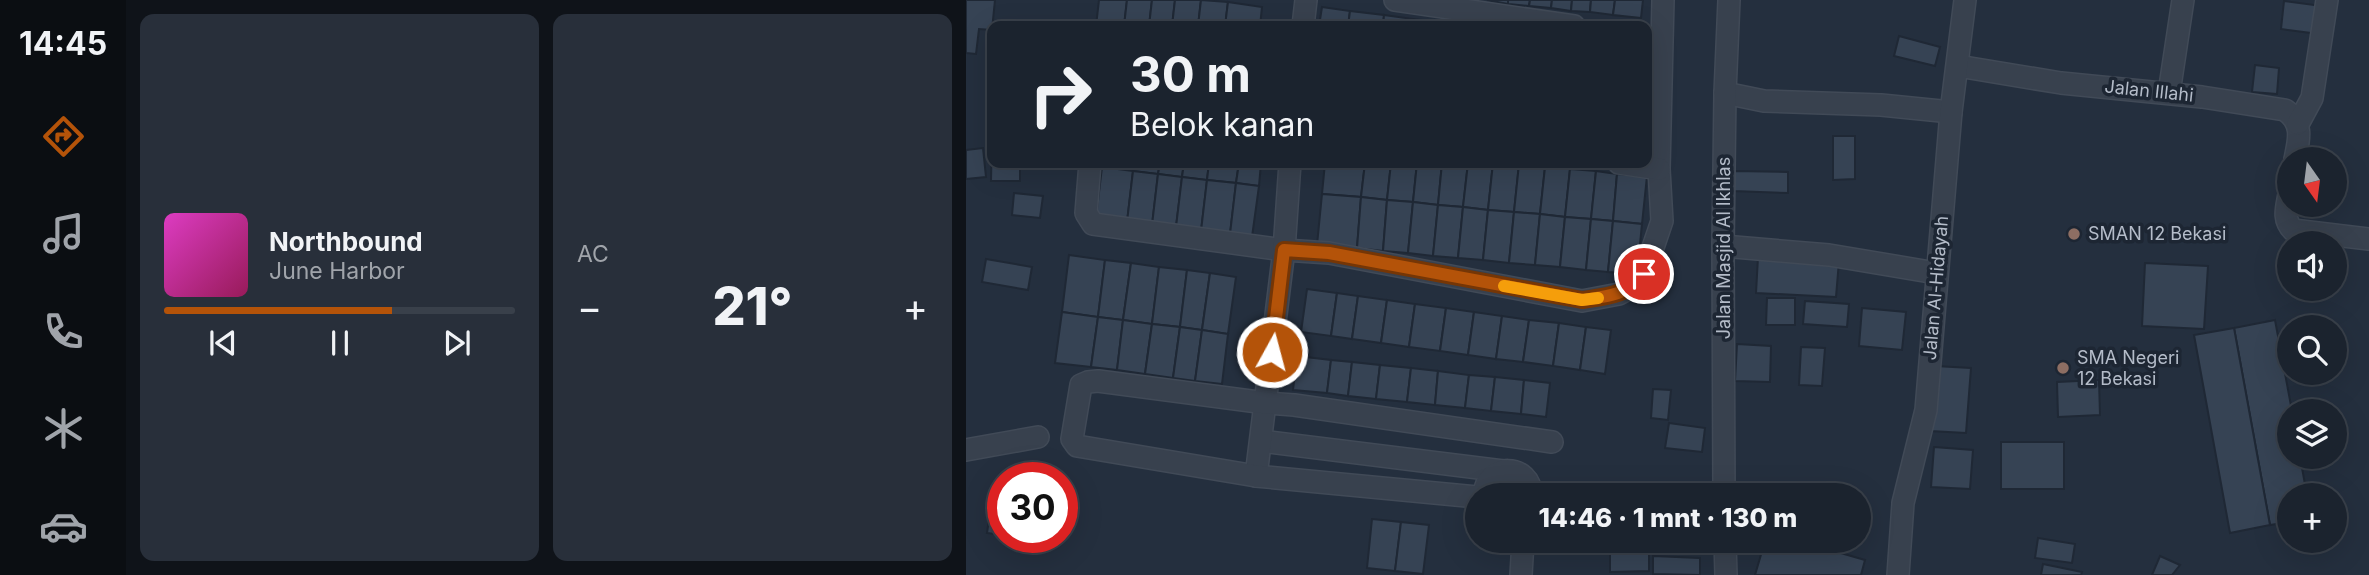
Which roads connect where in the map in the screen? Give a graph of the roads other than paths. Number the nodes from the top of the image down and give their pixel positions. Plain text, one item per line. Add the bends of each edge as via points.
1 (1306, 0) edge
2 (1395, 0) edge
3 (1663, 0) edge
4 (1729, 0) edge
5 (1965, 0) edge
6 (2183, 0) edge
7 (2327, 0) edge
8 (1304, 21) edge
9 (1540, 21) edge
10 (1654, 38) edge
11 (1958, 66) junction
12 (1725, 93) junction
13 (2169, 93) junction
14 (1951, 112) junction
15 (2298, 124) junction
16 (2297, 147) edge
17 (1090, 168) edge
18 (1290, 168) edge
19 (1652, 168) edge
20 (1659, 169) junction
21 (2286, 217) edge
22 (2369, 239) edge
23 (1723, 246) junction
24 (1284, 250) junction
25 (1937, 273) junction
26 (1266, 403) junction
27 (1038, 437) dead end
28 (1261, 440) junction
29 (1552, 442) dead end
30 (966, 450) edge
31 (1503, 471) junction
32 (1256, 476) junction
33 (1487, 483) edge
34 (1528, 483) edge
35 (1724, 483) edge
36 (1465, 496) edge
37 (1522, 553) edge
38 (1725, 553) edge
39 (1521, 575) edge
40 (1726, 575) edge
41 (1898, 575) edge

1 - 8 street
2 - 9 street
3 - 10 street
4 - 12 street, Jalan Masjid Al Ikhlas
5 - 11 street, Jalan Al-Hidayah
6 - 13 street
7 - 15 street via 2312,98
10 - 20 street
11 - 13 street, Jalan Illahi via 2061,83
11 - 14 street, Jalan Al-Hidayah
12 - 14 street via 1764,101
12 - 23 street, Jalan Masjid Al Ikhlas
13 - 15 street, Jalan Illahi via 2285,110
14 - 25 street, Jalan Al-Hidayah
15 - 16 street
17 - 24 street via 1086,213 1093,224
18 - 24 street
19 - 20 street
20 - 24 street via 1662,221 1644,274 1619,294 1582,300 1329,253
21 - 22 street via 2292,230
23 - 25 street via 1829,255
23 - 35 street, Jalan Masjid Al Ikhlas
24 - 26 street
25 - 41 street, Jalan Al-Hidayah via 1926,410 1903,503
26 - 28 street
26 - 29 street
26 - 32 street via 1088,382 1081,385 1072,430 1077,446
27 - 30 street
28 - 31 street
28 - 32 street
31 - 33 street
31 - 34 street via 1520,474
32 - 36 street
37 - 39 street
38 - 40 street

